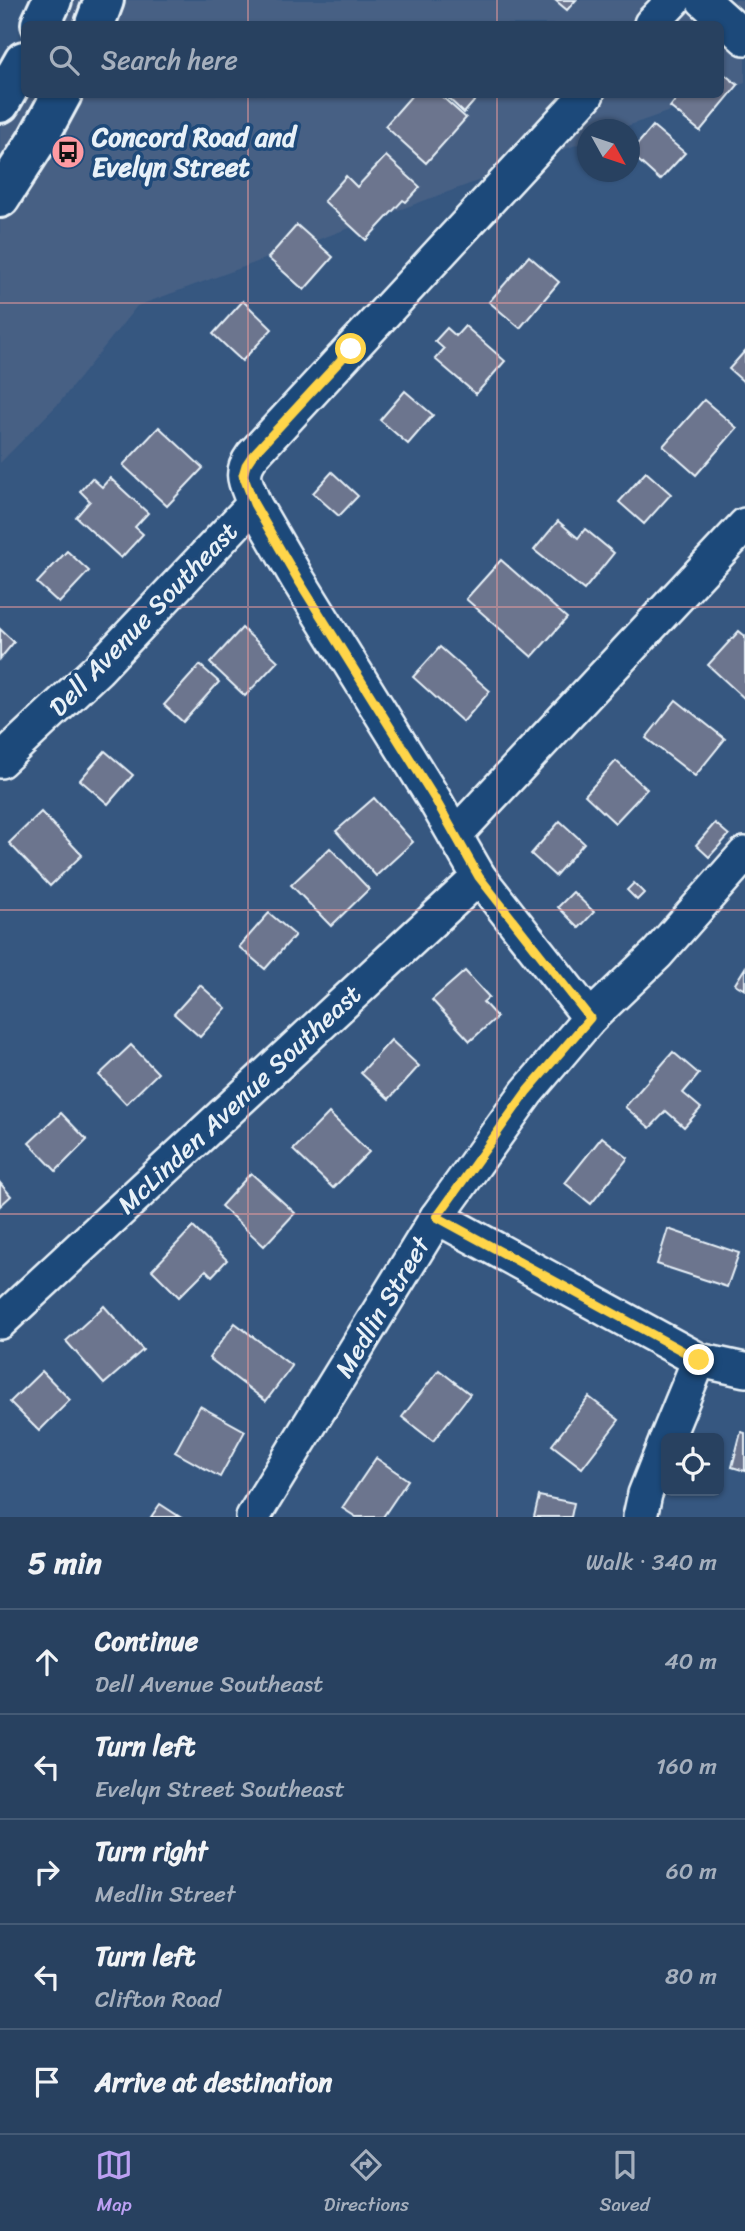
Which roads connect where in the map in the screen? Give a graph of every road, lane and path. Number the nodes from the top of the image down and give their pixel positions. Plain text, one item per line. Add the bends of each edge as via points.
1 (52, 0) edge
2 (104, 0) edge
3 (674, 0) edge
4 (703, 0) edge
5 (42, 21) edge
6 (96, 21) edge
7 (654, 21) edge
8 (745, 38) edge
9 (21, 66) edge
10 (60, 98) edge
11 (583, 98) edge
12 (0, 103) edge
13 (0, 198) edge
14 (254, 504) junction
15 (745, 525) edge
16 (0, 761) edge
17 (455, 835) junction
18 (738, 871) edge
19 (479, 877) junction
20 (590, 1018) junction
21 (437, 1217) junction
22 (0, 1322) edge
23 (699, 1360) junction
24 (745, 1370) edge
25 (669, 1433) edge
26 (661, 1454) edge
27 (253, 1517) edge
28 (640, 1517) edge

1 - 5 main road
2 - 6 main road
3 - 7 street
4 - 8 street
9 - 12 main road
10 - 13 main road
11 - 14 street, Dell Avenue Southeast via 252,456 243,475
14 - 16 street, Dell Avenue Southeast via 98,669
14 - 17 street
15 - 17 street
17 - 19 street
18 - 20 street, Medlin Street
19 - 20 street
19 - 22 street, McLinden Avenue Southeast
20 - 21 street, Medlin Street via 527,1091
21 - 23 street
21 - 27 street, Medlin Street
23 - 24 street
23 - 25 street
26 - 28 street

